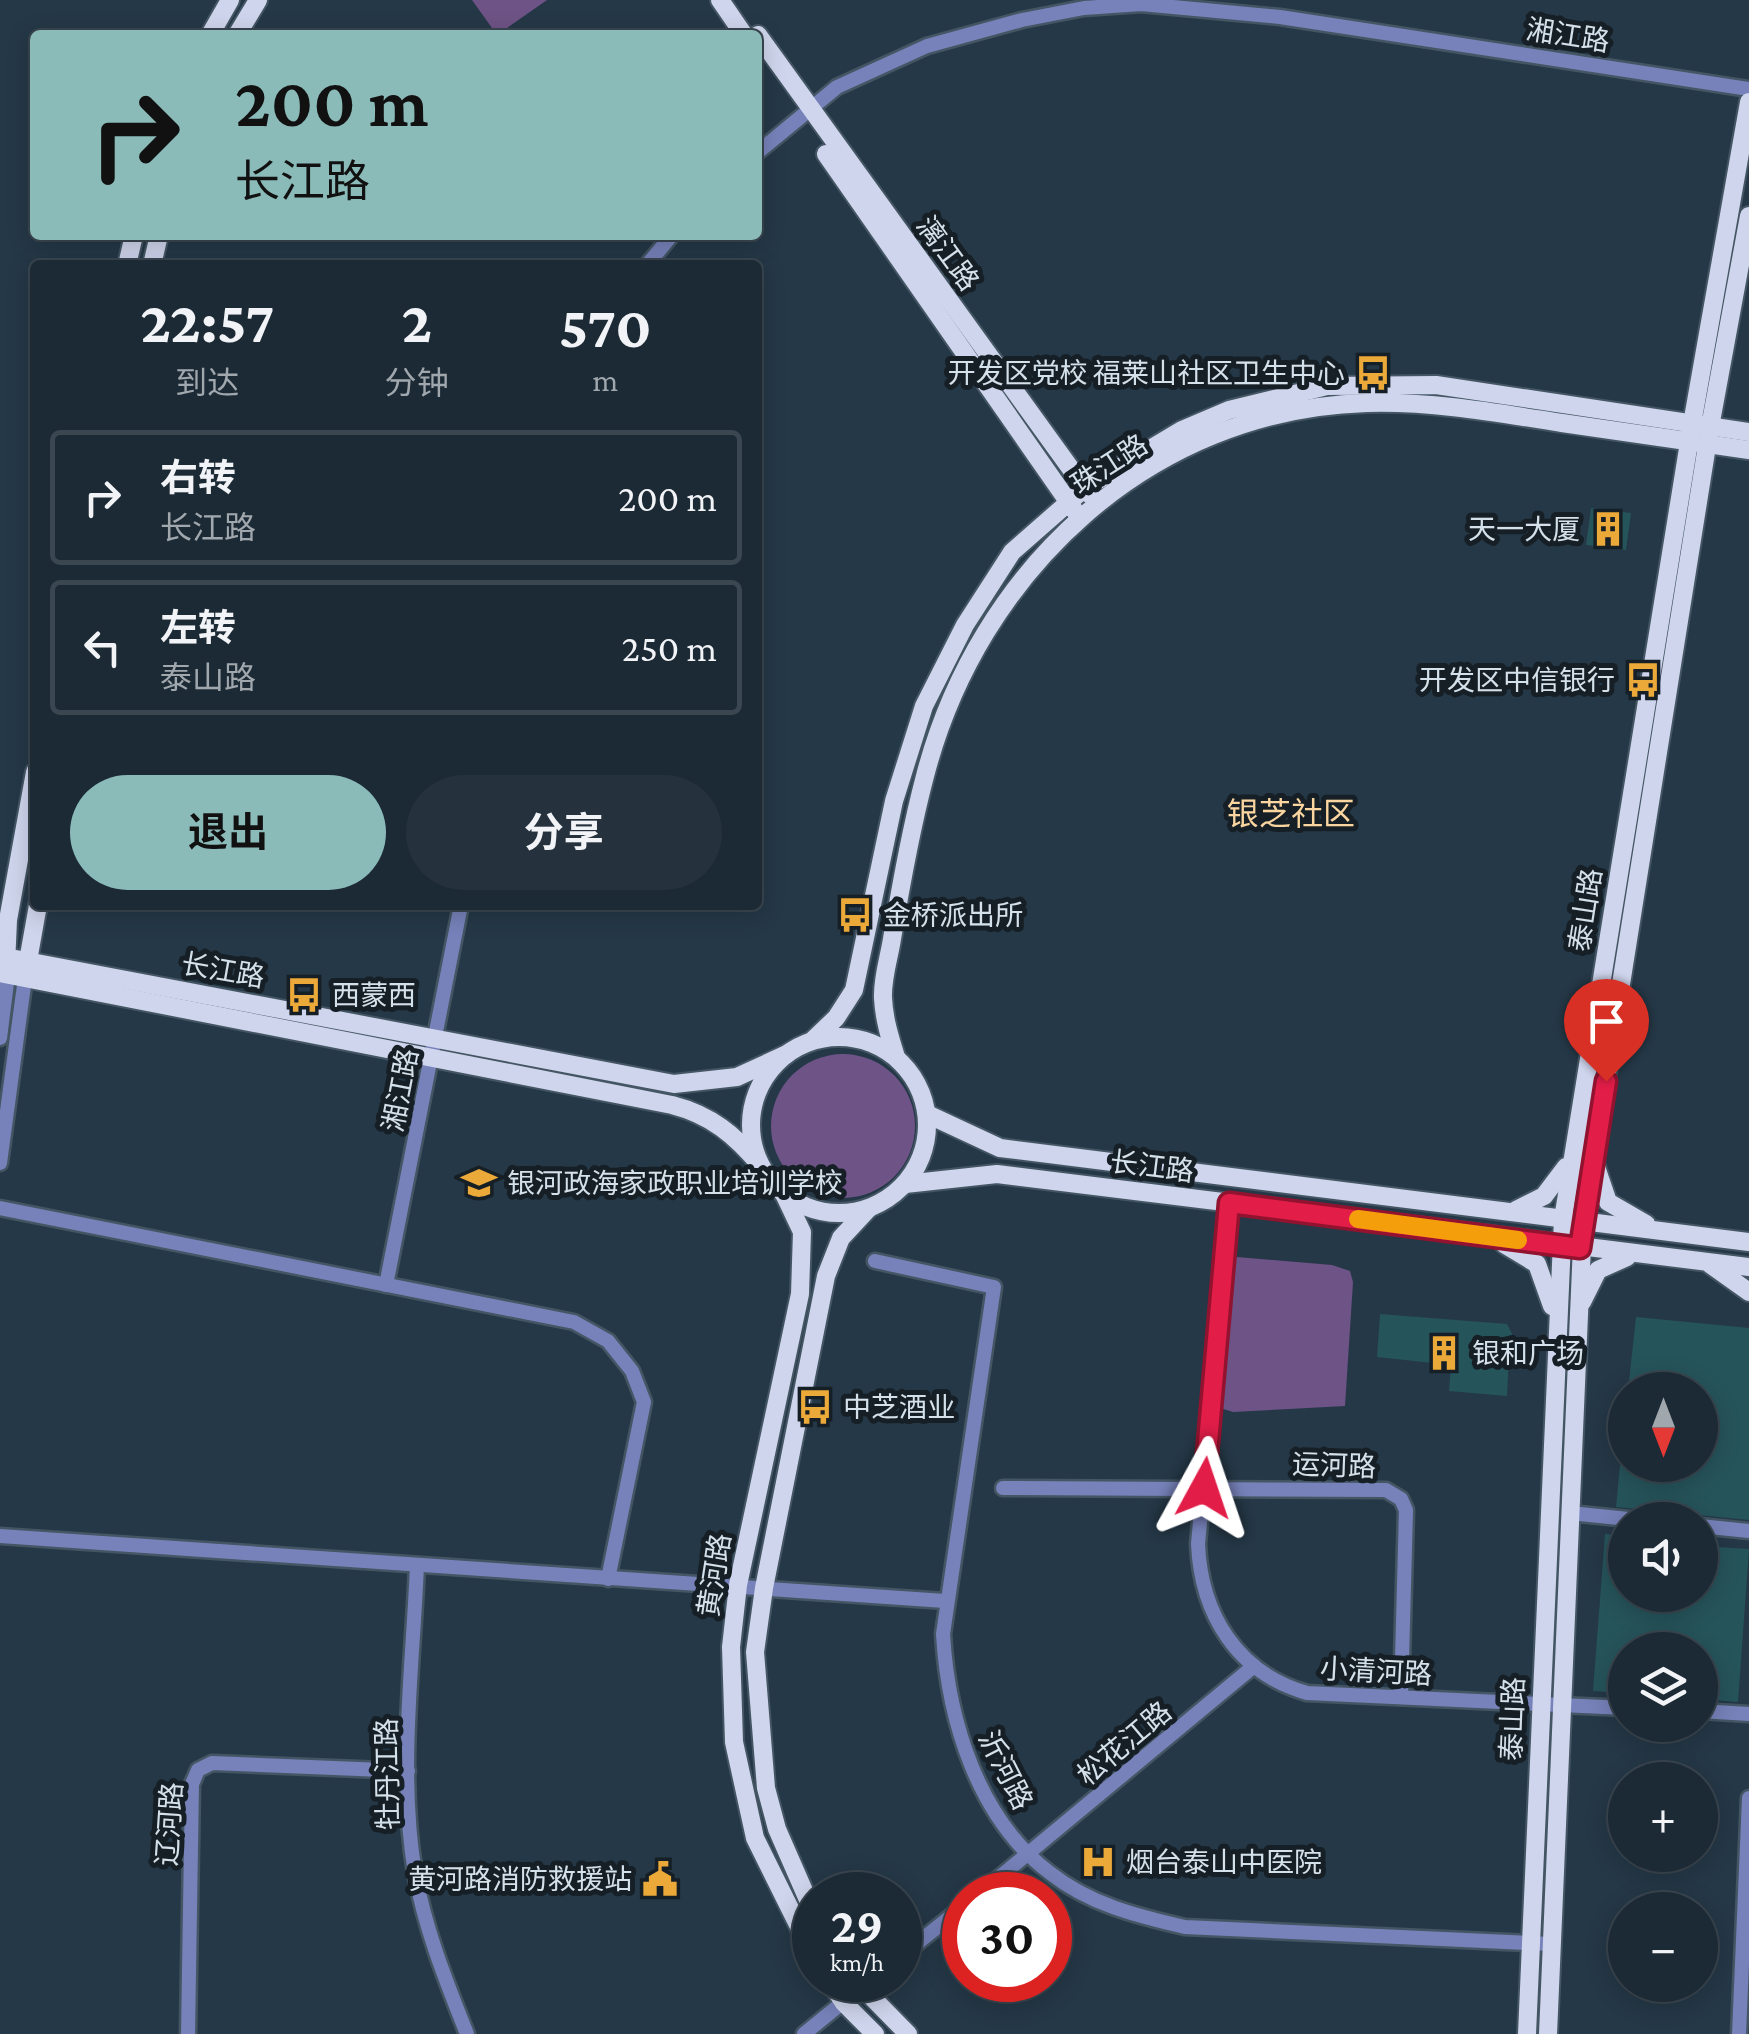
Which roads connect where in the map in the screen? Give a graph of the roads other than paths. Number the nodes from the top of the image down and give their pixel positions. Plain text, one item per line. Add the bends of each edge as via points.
1 (230, 0) edge
2 (258, 0) edge
3 (720, 0) edge
4 (733, 0) edge
5 (213, 30) edge
6 (240, 30) edge
7 (741, 30) edge
8 (754, 30) edge
9 (762, 43) edge
10 (762, 59) edge
11 (1749, 89) edge
12 (1749, 102) edge
13 (804, 113) junction
14 (762, 149) edge
15 (1749, 216) edge
16 (668, 240) edge
17 (651, 260) edge
18 (1749, 432) edge
19 (1700, 434) junction
20 (1749, 450) edge
21 (1090, 495) junction
22 (1067, 500) junction
23 (1078, 516) junction
24 (30, 813) edge
25 (36, 910) edge
26 (461, 910) edge
27 (11, 967) edge
28 (436, 1037) junction
29 (0, 1038) edge
30 (813, 1040) junction
31 (787, 1054) junction
32 (432, 1057) junction
33 (896, 1057) junction
34 (927, 1114) junction
35 (1573, 1153) junction
36 (1594, 1156) junction
37 (0, 1162) edge
38 (761, 1166) junction
39 (905, 1184) junction
40 (784, 1194) junction
41 (1229, 1203) junction
42 (0, 1208) edge
43 (868, 1209) junction
44 (1500, 1211) junction
45 (1562, 1219) junction
46 (1583, 1222) junction
47 (1664, 1232) junction
48 (1470, 1234) junction
49 (1749, 1242) edge
50 (1560, 1246) junction
51 (1580, 1248) junction
52 (1641, 1255) junction
53 (875, 1261) dead end
54 (1702, 1262) junction
55 (1749, 1267) edge
56 (386, 1285) junction
57 (1749, 1292) edge
58 (1567, 1327) junction
59 (1003, 1488) dead end
60 (1204, 1488) junction
61 (1570, 1513) junction
62 (1608, 1517) edge
63 (1718, 1528) edge
64 (1749, 1531) edge
65 (0, 1536) edge
66 (417, 1565) junction
67 (608, 1579) junction
68 (738, 1585) junction
69 (764, 1588) junction
70 (945, 1602) junction
71 (1254, 1666) junction
72 (1401, 1697) junction
73 (1540, 1704) junction
74 (1560, 1704) junction
75 (1608, 1707) edge
76 (1718, 1712) edge
77 (1749, 1714) edge
78 (408, 1771) junction
79 (1749, 1798) edge
80 (1030, 1854) junction
81 (796, 1872) edge
82 (1007, 1872) edge
83 (792, 1913) edge
84 (942, 1924) edge
85 (922, 1939) edge
86 (1530, 1944) junction
87 (1550, 1944) junction
88 (844, 2002) joint
89 (879, 2002) edge
90 (188, 2034) edge
91 (467, 2034) edge
92 (804, 2034) edge
93 (875, 2034) edge
94 (908, 2034) edge
95 (1527, 2034) edge
96 (1548, 2034) edge
97 (1739, 2034) edge

1 - 5 main road
2 - 6 main road
3 - 7 main road
4 - 8 main road, 漓江路
9 - 13 main road, 漓江路
10 - 13 main road, 漓江路
11 - 13 street, 湘江路 via 1280,17 1141,4 1022,20 927,46 837,88
12 - 19 main road, 泰山路
13 - 14 street, 湘江路
13 - 21 main road, 漓江路
13 - 22 main road, 漓江路
15 - 19 main road, 泰山路
16 - 17 street
18 - 19 main road
19 - 20 main road
19 - 21 main road via 1436,385 1326,386 1228,410 1182,430
19 - 35 main road, 泰山路
19 - 36 main road, 泰山路
21 - 22 main road
21 - 23 main road, 珠江路
22 - 23 main road, 漓江路
22 - 30 main road via 1012,552 924,706 894,801 854,990
23 - 33 main road, 珠江路 via 1026,571 983,638 930,756 882,994
24 - 27 main road
25 - 27 main road
26 - 28 street, 湘江路
27 - 28 main road, 长江路
27 - 29 street
27 - 32 main road, 长江路
27 - 37 street
28 - 31 main road, 长江路 via 674,1084 737,1077
28 - 32 street, 湘江路
30 - 31 main road
30 - 33 main road via 862,1040
31 - 38 main road via 760,1084 751,1113
32 - 38 main road, 长江路 via 694,1110 741,1142
32 - 56 street, 湘江路
33 - 34 main road via 918,1084
34 - 39 main road via 922,1157
34 - 44 main road, 长江路 via 1000,1148
35 - 44 main road via 1544,1196
35 - 45 main road, 泰山路
36 - 46 main road, 泰山路
36 - 47 main road via 1608,1202
38 - 40 main road
39 - 41 main road, 长江路 via 996,1174
39 - 43 main road
40 - 43 main road via 826,1212
40 - 68 main road, 黄河路 via 802,1232 800,1294
41 - 48 main road, 长江路
41 - 60 street, 小清河路
42 - 56 street
43 - 69 main road, 黄河路 via 841,1238 826,1276
44 - 45 main road, 长江路
45 - 46 main road, 长江路
45 - 50 main road, 泰山路
46 - 47 main road, 长江路
46 - 51 main road, 泰山路
47 - 49 main road, 长江路
48 - 50 main road, 长江路
48 - 58 main road via 1518,1249 1538,1264
50 - 51 main road, 长江路
50 - 58 main road, 泰山路
51 - 52 main road, 长江路
51 - 58 main road, 泰山路
52 - 54 main road, 长江路
52 - 58 main road via 1598,1270
53 - 70 street, 沂河路 via 994,1287
54 - 55 main road, 长江路
54 - 57 main road
56 - 67 street via 574,1322 608,1342 632,1371 644,1402
58 - 61 main road, 泰山路
58 - 73 main road, 泰山路
59 - 60 street, 运河路
60 - 71 street, 小清河路 via 1198,1544 1204,1589 1221,1632
60 - 72 street, 运河路 via 1363,1487 1401,1500 1407,1525
61 - 62 street
61 - 74 main road, 泰山路
63 - 64 street
65 - 66 street
66 - 67 street
66 - 78 street, 牡丹江路
67 - 68 street
68 - 69 street
68 - 83 main road, 黄河路 via 731,1647 734,1742 755,1838
69 - 70 street
69 - 81 main road, 黄河路 via 755,1652 766,1788
70 - 80 street, 沂河路 via 946,1684 956,1726 1001,1821
71 - 72 street, 小清河路 via 1282,1686 1307,1693
71 - 80 street, 松花江路
72 - 73 street, 小清河路
73 - 74 street, 小清河路
73 - 86 main road, 泰山路
74 - 75 street, 小清河路
74 - 87 main road, 泰山路
76 - 77 street
78 - 90 street, 辽河路 via 212,1763 198,1770 192,1784
78 - 91 street, 牡丹江路 via 415,1871 435,1952
79 - 97 street
80 - 82 street, 松花江路
80 - 86 street, 沂河路 via 1081,1893 1185,1928
84 - 85 street
86 - 87 street, 沂河路
86 - 95 main road, 泰山路
87 - 96 main road, 泰山路
88 - 92 street
88 - 93 main road
89 - 94 main road

